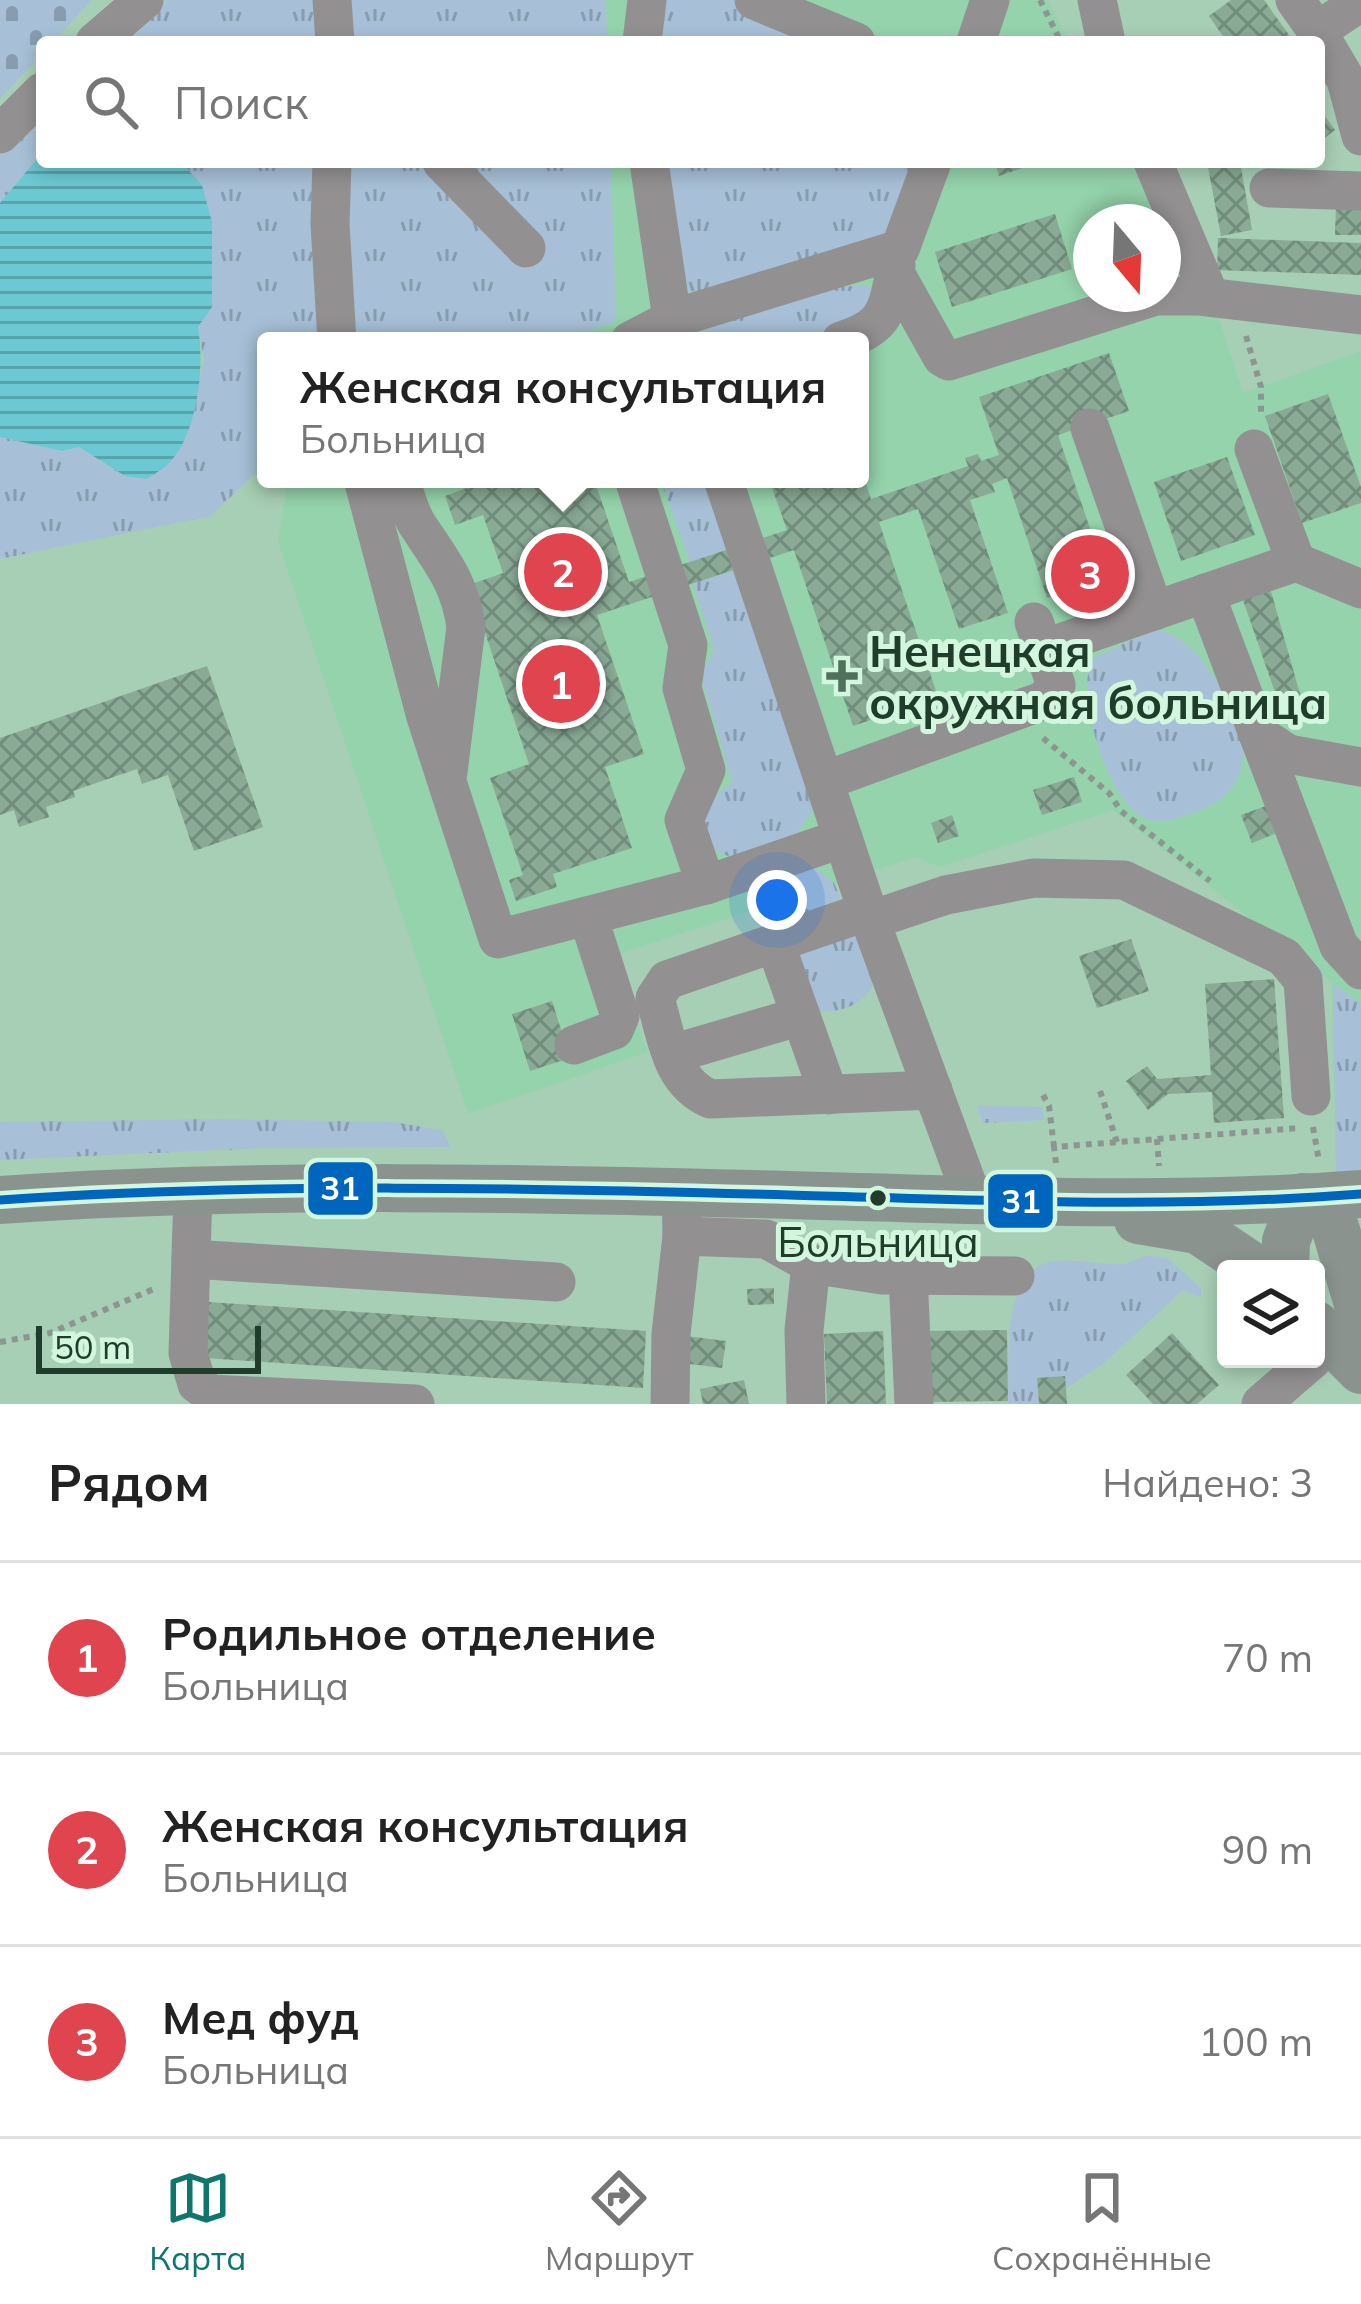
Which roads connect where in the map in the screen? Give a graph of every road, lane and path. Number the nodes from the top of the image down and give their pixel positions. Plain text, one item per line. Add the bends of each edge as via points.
1 (144, 0) edge
2 (332, 0) edge
3 (647, 0) edge
4 (754, 0) edge
5 (990, 0) edge
6 (1040, 0) edge
7 (1097, 0) edge
8 (1361, 2) edge
9 (1306, 15) edge
10 (102, 36) edge
11 (335, 36) edge
12 (643, 36) edge
13 (841, 36) edge
14 (978, 36) edge
15 (1058, 36) edge
16 (1105, 36) edge
17 (1325, 46) edge
18 (36, 98) edge
19 (0, 134) edge
20 (1361, 136) edge
21 (332, 168) edge
22 (448, 168) edge
23 (650, 168) edge
24 (939, 168) edge
25 (1157, 168) edge
26 (1269, 188) dead end
27 (1361, 191) edge
28 (526, 248) dead end
29 (897, 261) junction
30 (1223, 299) junction
31 (1361, 315) edge
32 (675, 330) edge
33 (337, 332) edge
34 (862, 332) edge
35 (1090, 428) dead end
36 (1254, 449) joint
37 (365, 488) edge
38 (403, 488) edge
39 (637, 488) edge
40 (726, 488) edge
41 (1295, 562) junction
42 (1361, 589) edge
43 (1205, 593) junction
44 (1154, 611) junction
45 (1014, 713) junction
46 (1258, 734) junction
47 (1361, 767) edge
48 (824, 781) junction
49 (447, 783) junction
50 (843, 838) junction
51 (1213, 883) dead end
52 (706, 884) junction
53 (588, 916) junction
54 (869, 916) junction
55 (775, 943) junction
56 (1361, 970) edge
57 (801, 1016) junction
58 (574, 1045) dead end
59 (672, 1054) junction
60 (933, 1090) junction
61 (1100, 1091) dead end
62 (829, 1095) junction
63 (1042, 1095) dead end
64 (1311, 1096) dead end
65 (1157, 1139) junction
66 (1117, 1142) junction
67 (1054, 1147) junction
68 (1058, 1177) dead end
69 (1328, 1191) edge
70 (193, 1192) junction
71 (1153, 1192) junction
72 (0, 1200) edge
73 (973, 1200) junction
74 (681, 1214) junction
75 (190, 1259) junction
76 (1243, 1260) edge
77 (1285, 1260) edge
78 (811, 1264) junction
79 (908, 1275) junction
80 (1015, 1276) dead end
81 (556, 1282) dead end
82 (0, 1342) edge
83 (1333, 1344) edge
84 (342, 1402) edge
85 (415, 1404) edge
86 (670, 1404) edge
87 (806, 1404) edge
88 (914, 1404) edge
89 (1261, 1404) edge

1 - 10 lane
2 - 11 lane
3 - 12 lane
4 - 13 lane
5 - 14 lane
6 - 15 path
7 - 16 lane
8 - 9 lane
17 - 20 lane via 1346,80
18 - 19 lane
21 - 33 lane
22 - 28 lane
23 - 32 lane
24 - 29 lane
25 - 30 lane
26 - 27 lane
29 - 30 lane via 949,361 1156,296
29 - 32 lane
29 - 34 lane via 887,314
30 - 31 lane
30 - 36 path via 1261,387
35 - 44 lane
36 - 41 lane
37 - 49 lane
38 - 49 lane via 463,607
39 - 52 lane via 688,645 682,688 706,770 683,820
40 - 48 lane
41 - 42 lane
41 - 43 lane
43 - 44 lane
43 - 46 lane
44 - 45 lane via 1038,636 1056,685 1045,700
45 - 48 lane
45 - 51 path
46 - 47 lane via 1288,754
46 - 56 lane via 1339,946
48 - 50 lane
49 - 53 lane via 498,939
50 - 52 lane
50 - 54 lane
52 - 53 lane
53 - 58 lane via 620,1016 614,1030
54 - 55 lane
54 - 60 lane
54 - 64 lane via 1034,878 1124,880 1284,957 1303,980
55 - 57 lane
55 - 59 lane via 667,980 655,998
57 - 59 lane
57 - 62 lane
59 - 62 lane via 691,1091 710,1100
60 - 62 lane
60 - 73 lane
61 - 66 path
63 - 67 path
65 - 66 path
65 - 69 path via 1314,1127
65 - 71 path
66 - 67 path
67 - 68 path
69 - 71 main road
69 - 77 main road via 1286,1241
69 - 83 main road
70 - 72 main road
70 - 74 main road via 502,1188
70 - 75 lane
71 - 73 main road
73 - 74 main road
73 - 76 main road via 1176,1224
74 - 78 lane via 766,1239
74 - 86 lane
75 - 81 lane
75 - 82 path via 136,1299 50,1333
75 - 84 lane via 188,1353 197,1384 211,1394
78 - 79 lane
78 - 87 lane
79 - 80 lane
79 - 88 lane
83 - 89 lane
84 - 85 lane

